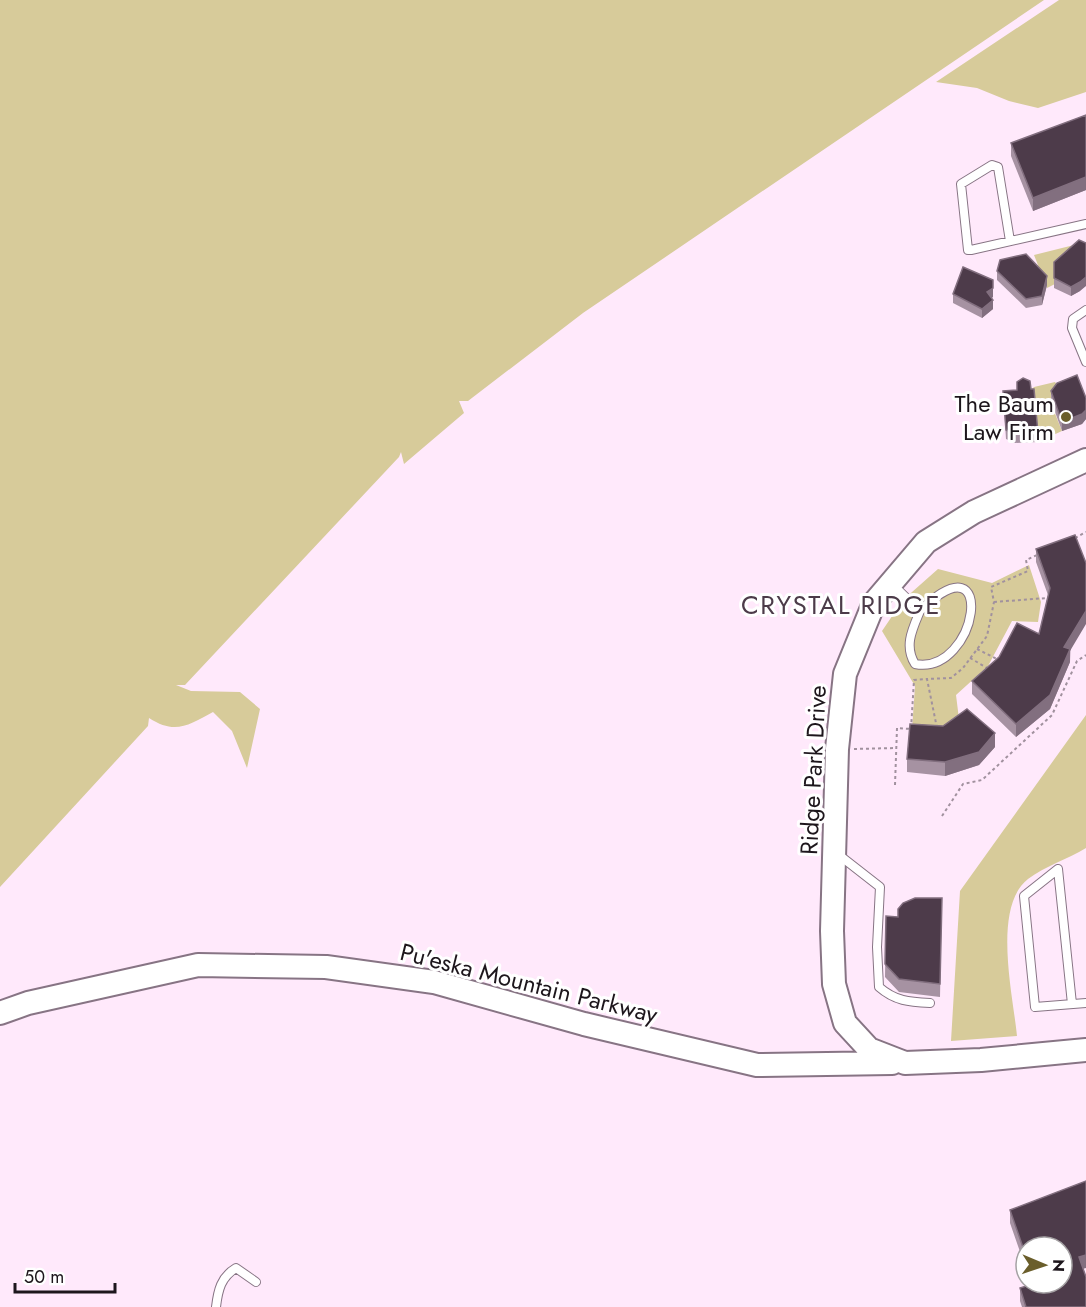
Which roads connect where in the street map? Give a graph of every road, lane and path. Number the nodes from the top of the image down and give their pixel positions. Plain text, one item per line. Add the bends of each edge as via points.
1 (1086, 224) edge
2 (1010, 241) junction
3 (1086, 310) edge
4 (1086, 362) edge
5 (1086, 460) edge
6 (1086, 532) edge
7 (1066, 542) edge
8 (1046, 551) edge
9 (891, 583) junction
10 (1047, 598) edge
11 (994, 602) junction
12 (920, 611) junction
13 (977, 649) junction
14 (1086, 655) edge
15 (970, 658) junction
16 (1002, 661) edge
17 (994, 672) edge
18 (927, 679) junction
19 (939, 737) edge
20 (896, 748) junction
21 (837, 749) junction
22 (895, 785) dead end
23 (942, 816) dead end
24 (836, 852) junction
25 (930, 1003) dead end
26 (1086, 1003) edge
27 (1072, 1004) junction
28 (0, 1013) edge
29 (1086, 1050) edge
30 (905, 1063) junction
31 (256, 1282) dead end
32 (216, 1307) edge

1 - 2 lane
2 - 2 lane via 967,248 961,184 993,165 998,168
3 - 4 lane via 1073,319 1072,328
5 - 9 street, Ridge Park Drive via 974,512 926,542
6 - 7 path
8 - 11 path via 1026,560 1028,571 991,587
9 - 12 lane
9 - 21 street, Ridge Park Drive via 874,603 845,674
10 - 11 path
11 - 13 path via 987,636
12 - 12 lane via 908,653 915,664 927,666 958,645 971,620 972,605 968,592 950,587
13 - 15 path
13 - 16 path
14 - 23 path via 1077,661 1052,715 982,780 963,784
15 - 17 path
15 - 18 path via 951,678
18 - 19 path
18 - 20 path via 914,680 911,729 897,728
20 - 21 path
20 - 22 path
21 - 24 street, Ridge Park Drive
24 - 25 lane via 880,887 879,987 891,998
24 - 30 street, Ridge Park Drive via 834,984 845,1023 869,1049
26 - 27 lane
27 - 27 lane via 1035,1007 1024,897 1058,869
28 - 30 street, Pu'eska Mountain Parkway via 28,1003 198,965 326,967 434,982 584,1024 758,1065
29 - 30 street, Pu'eska Mountain Parkway
31 - 32 lane via 236,1268 220,1286

